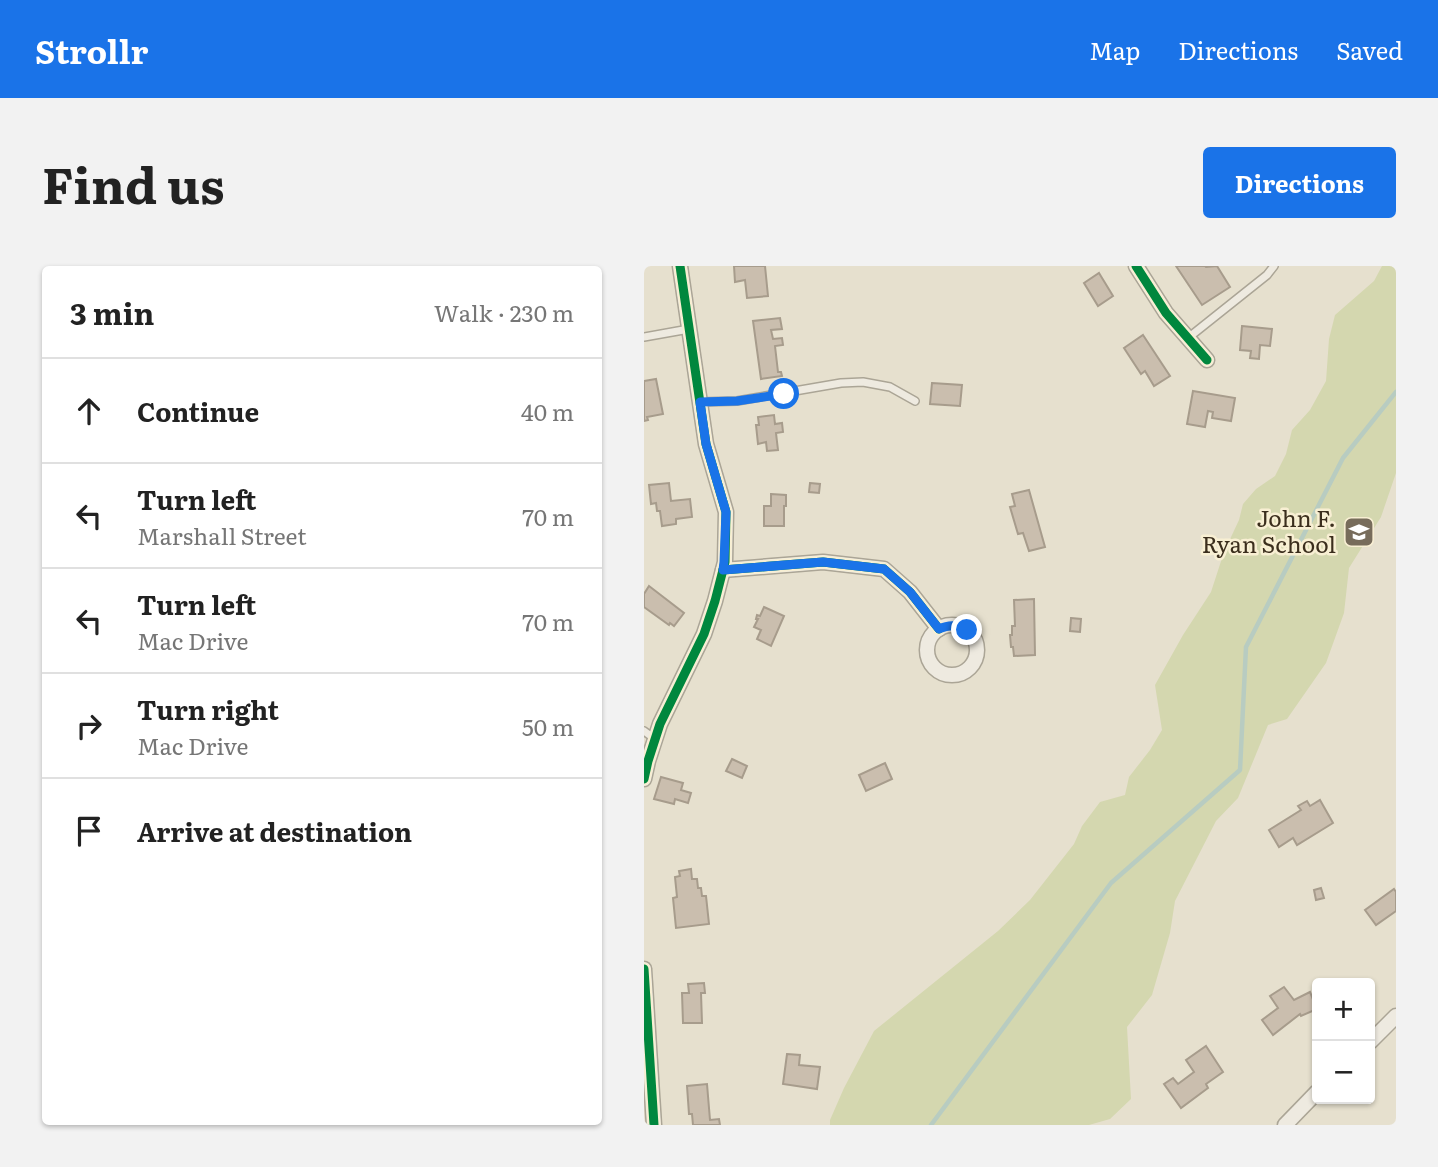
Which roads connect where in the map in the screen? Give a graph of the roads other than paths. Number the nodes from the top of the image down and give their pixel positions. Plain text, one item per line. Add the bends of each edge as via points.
1 (680, 266) edge
2 (1136, 266) edge
3 (1274, 266) edge
4 (689, 328) junction
5 (644, 337) edge
6 (1188, 338) junction
7 (1207, 360) dead end
8 (915, 401) dead end
9 (700, 402) junction
10 (723, 570) junction
11 (939, 629) dead end
12 (650, 735) edge
13 (644, 779) edge
14 (644, 969) edge
15 (1396, 1016) edge
16 (1371, 1041) edge
17 (1312, 1097) edge
18 (654, 1125) edge
19 (1285, 1125) edge

1 - 4 street
2 - 6 street
3 - 6 lane
4 - 5 lane
4 - 9 street
6 - 7 street
8 - 9 lane via 890,387 863,382 737,401
9 - 10 street via 706,444 726,512
10 - 11 street via 823,562 884,569 910,592
10 - 12 street via 704,634 660,724
12 - 13 street
14 - 18 street
15 - 16 street
17 - 19 street

